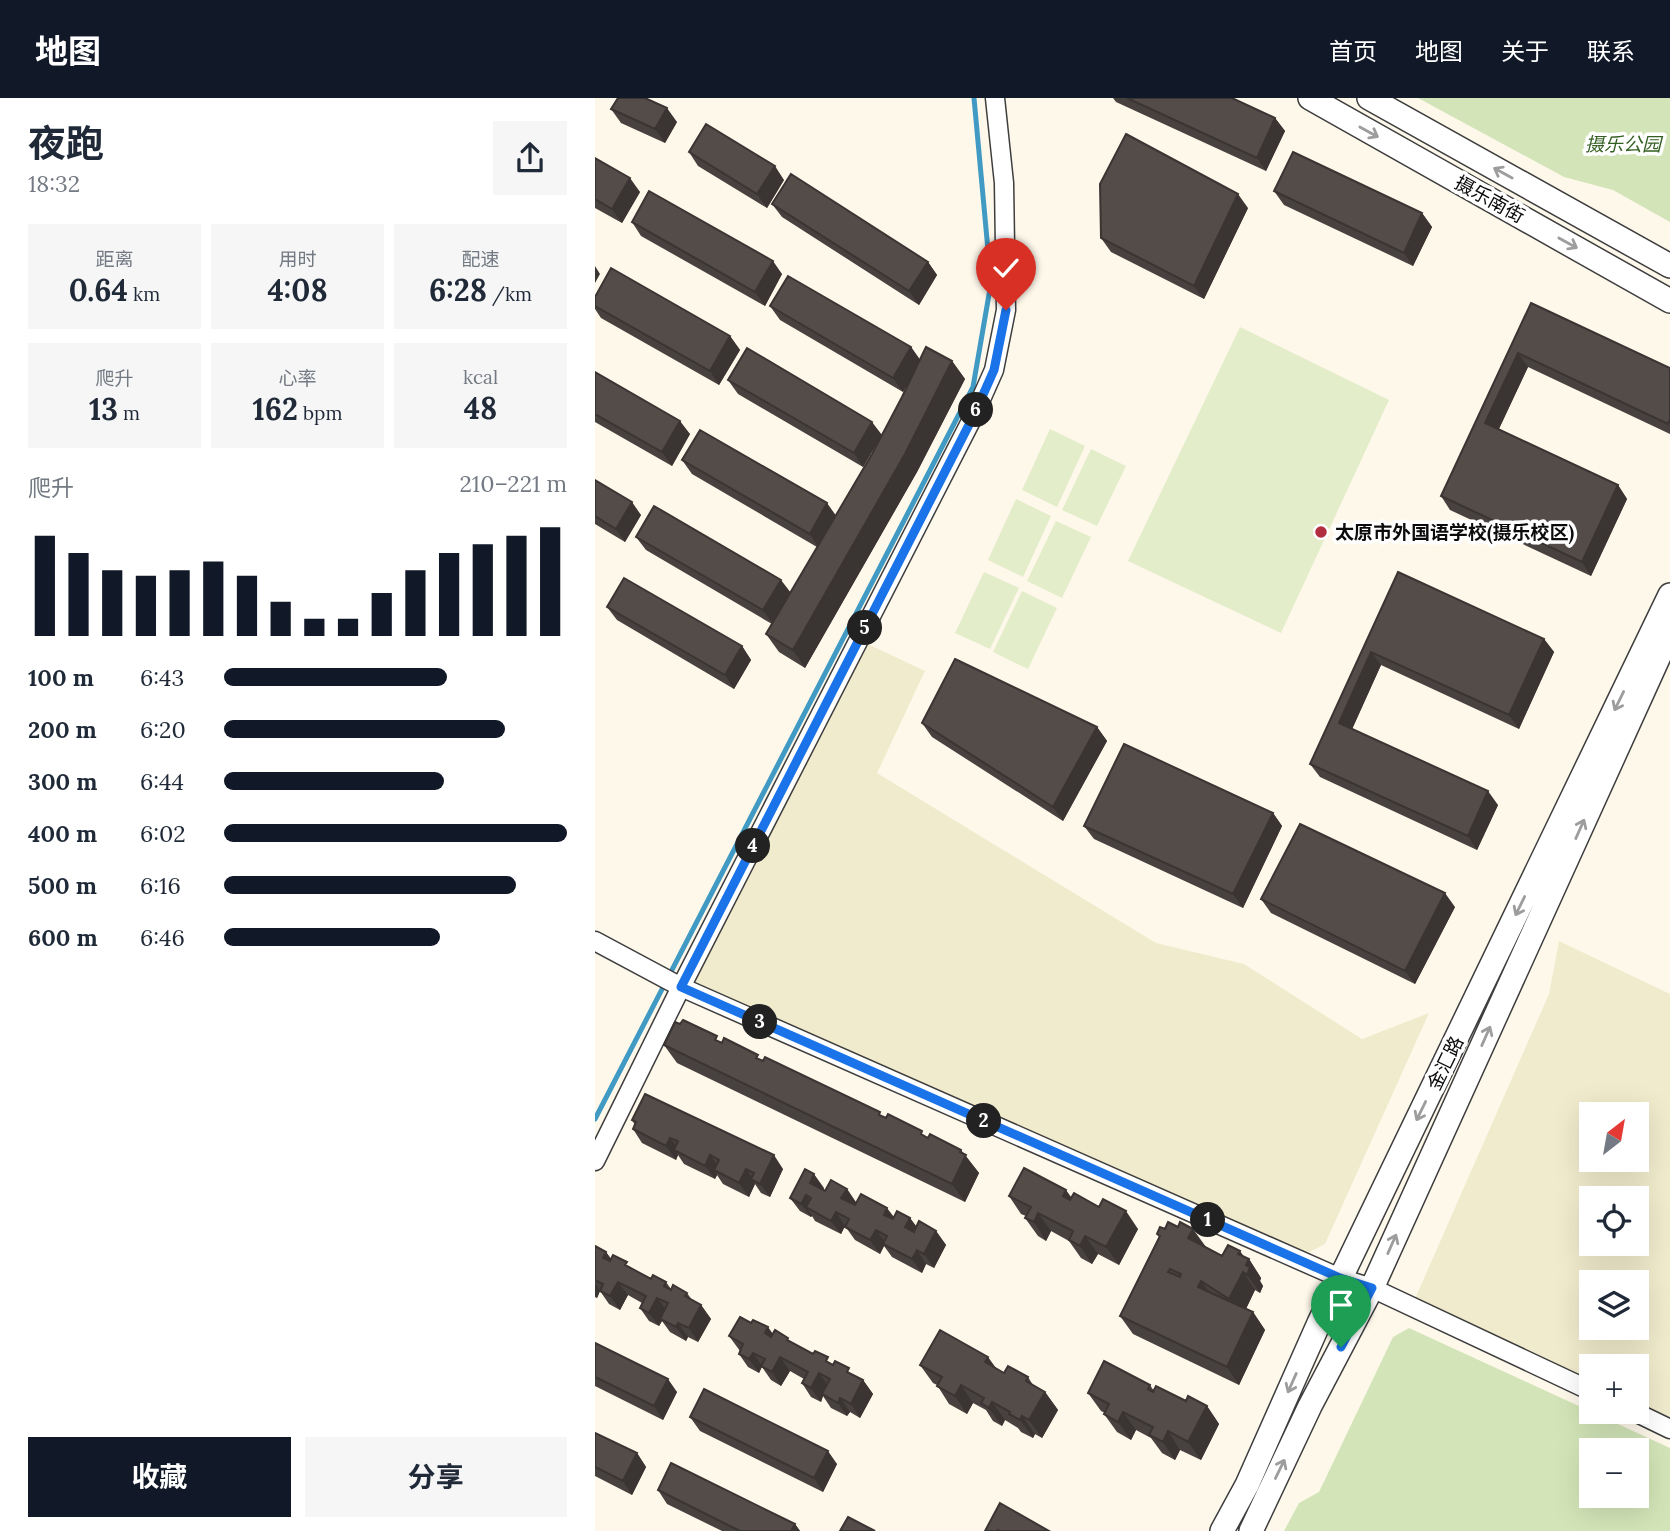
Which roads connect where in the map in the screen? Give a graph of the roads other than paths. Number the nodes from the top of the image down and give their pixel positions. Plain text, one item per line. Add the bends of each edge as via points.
1 (995, 98) edge
2 (1310, 98) edge
3 (1369, 98) edge
4 (1670, 266) edge
5 (1670, 301) edge
6 (1670, 595) edge
7 (1670, 632) edge
8 (595, 941) edge
9 (681, 987) junction
10 (595, 1161) edge
11 (1341, 1278) junction
12 (1372, 1288) junction
13 (1579, 1385) edge
14 (1649, 1419) edge
15 (1670, 1429) edge
16 (1222, 1531) edge
17 (1251, 1531) edge

1 - 9 street via 1004,183 1006,310 994,370
2 -> 5 street, 摄乐南街
4 -> 3 street, 摄乐南街
6 -> 11 street, 金汇路
12 -> 7 street, 金汇路
8 - 9 street
9 - 10 street
9 - 11 street
11 - 12 street
11 -> 16 street, 金汇路
12 - 13 street
17 -> 12 street, 金汇路
14 - 15 street

